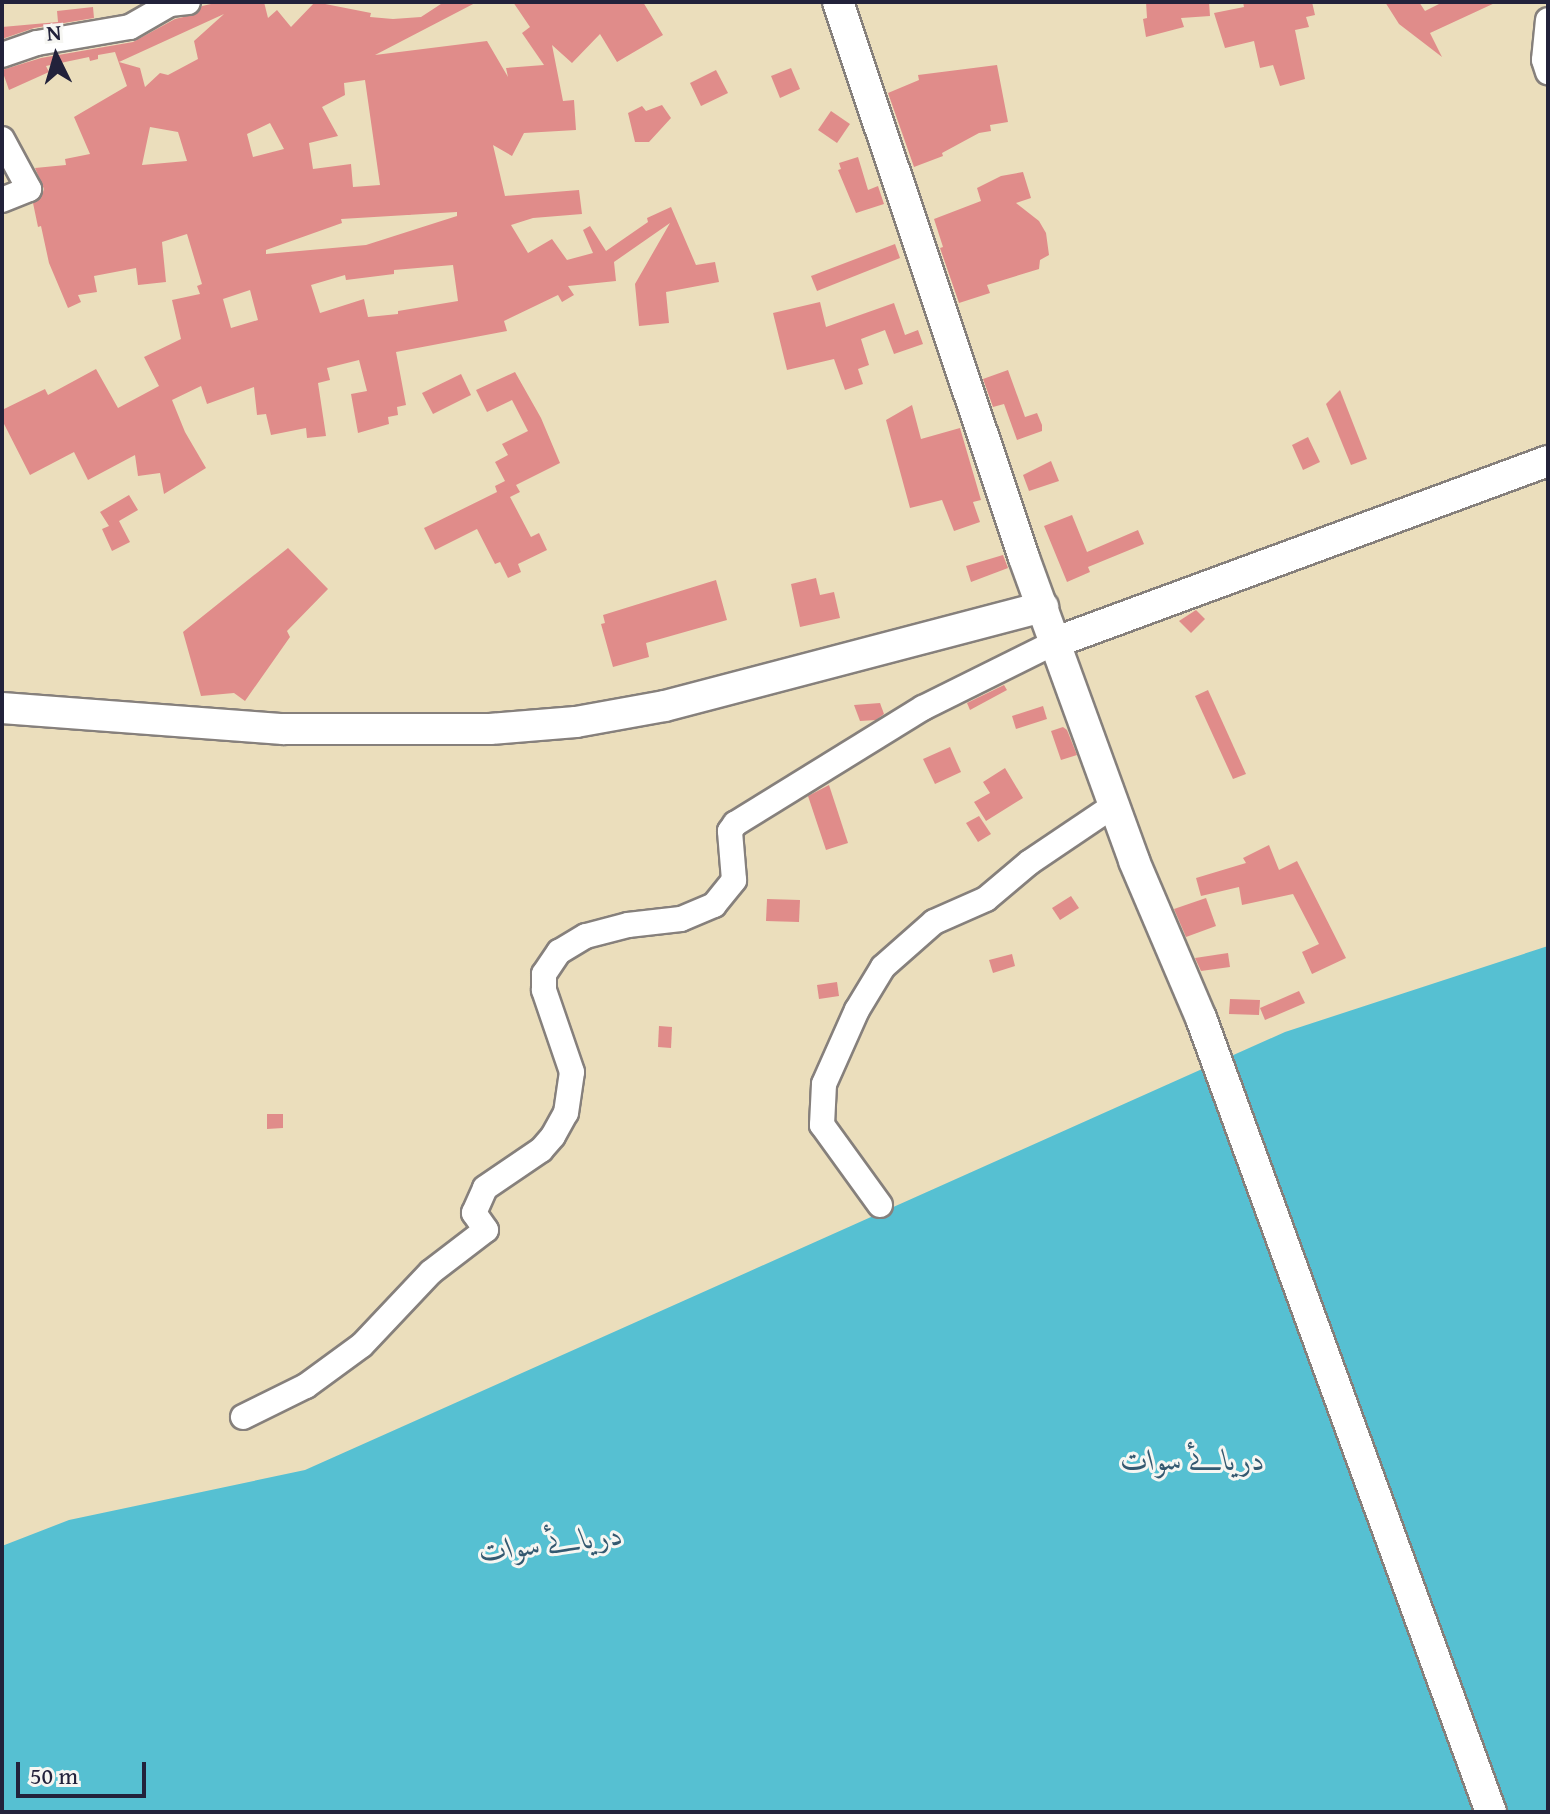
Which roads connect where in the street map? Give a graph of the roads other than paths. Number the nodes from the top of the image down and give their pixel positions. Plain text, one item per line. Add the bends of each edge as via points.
1 (188, 2) edge
2 (838, 2) edge
3 (1548, 20) edge
4 (2, 55) edge
5 (1548, 72) edge
6 (2, 139) edge
7 (2, 200) edge
8 (1548, 461) edge
9 (1043, 607) junction
10 (1056, 642) junction
11 (2, 708) edge
12 (1113, 806) junction
13 (880, 1205) dead end
14 (243, 1417) dead end
15 (1491, 1812) edge

1 - 4 street via 170,4 130,27 37,43
2 - 9 main road
3 - 5 street
6 - 7 street via 29,189
8 - 10 main road
9 - 10 main road
9 - 11 main road via 665,706 576,722 490,729 283,729
10 - 12 main road
10 - 14 street via 923,708 735,824 730,831 734,880 714,905 681,919 586,936 559,952 544,974 544,990 572,1072 566,1113 553,1136 485,1188 474,1213 486,1230 431,1272 362,1345 306,1386
12 - 13 street via 986,899 934,922 883,967 857,1010 824,1084 822,1125
12 - 15 main road via 1201,1018

